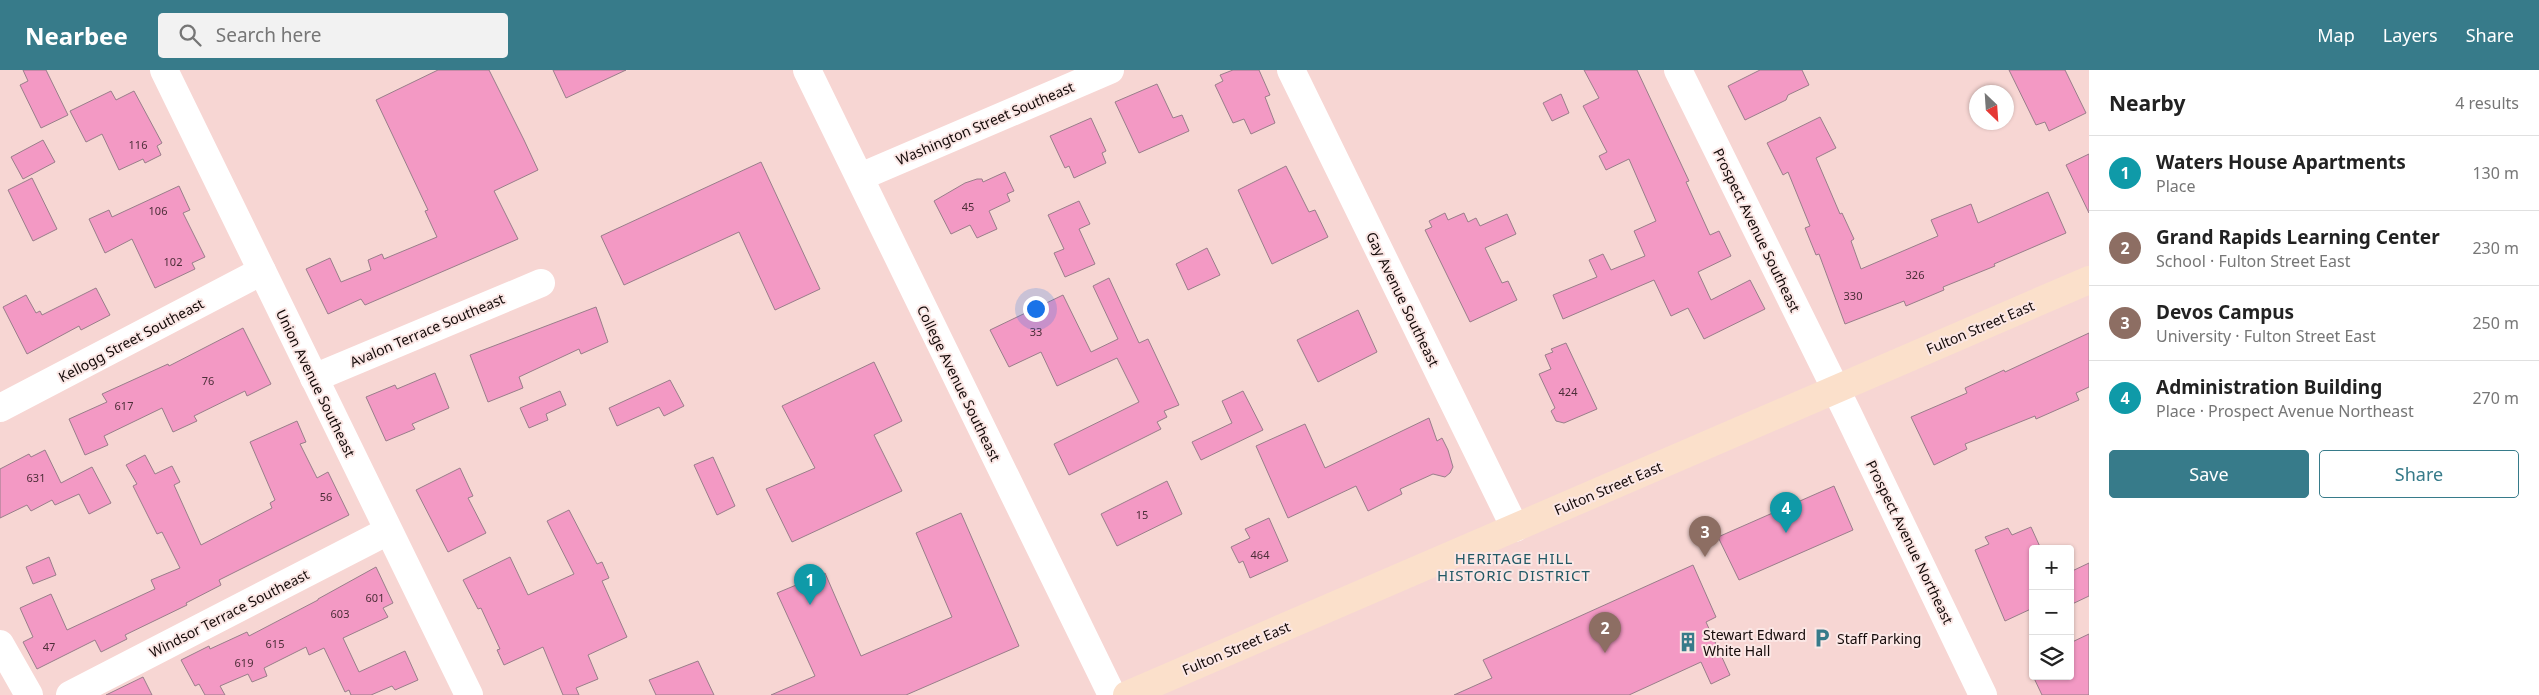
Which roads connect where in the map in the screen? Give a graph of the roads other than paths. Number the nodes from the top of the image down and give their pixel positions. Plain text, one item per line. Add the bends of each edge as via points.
1 (164, 70) edge
2 (807, 70) edge
3 (1110, 70) edge
4 (1291, 70) edge
5 (1678, 70) edge
6 (860, 177) junction
7 (262, 271) junction
8 (2089, 280) edge
9 (541, 283) dead end
10 (314, 378) junction
11 (1836, 390) junction
12 (0, 408) edge
13 (1515, 528) junction
14 (388, 531) junction
15 (0, 644) edge
16 (29, 695) edge
17 (70, 695) edge
18 (469, 695) edge
19 (1112, 695) edge
20 (1127, 695) edge
21 (1983, 695) edge

1 - 7 street, Union Avenue Southeast
2 - 6 street, College Avenue Southeast
3 - 6 street, Washington Street Southeast
4 - 13 street, Gay Avenue Southeast
5 - 11 street, Prospect Avenue Southeast
6 - 19 street, College Avenue Southeast
7 - 10 street, Union Avenue Southeast
7 - 12 street, Kellogg Street Southeast
8 - 11 main road, Fulton Street East
9 - 10 street, Avalon Terrace Southeast
10 - 14 street, Union Avenue Southeast
11 - 13 main road, Fulton Street East
11 - 21 street, Prospect Avenue Northeast
13 - 20 main road, Fulton Street East
14 - 17 street, Windsor Terrace Southeast
14 - 18 street, Union Avenue Southeast
15 - 16 street

